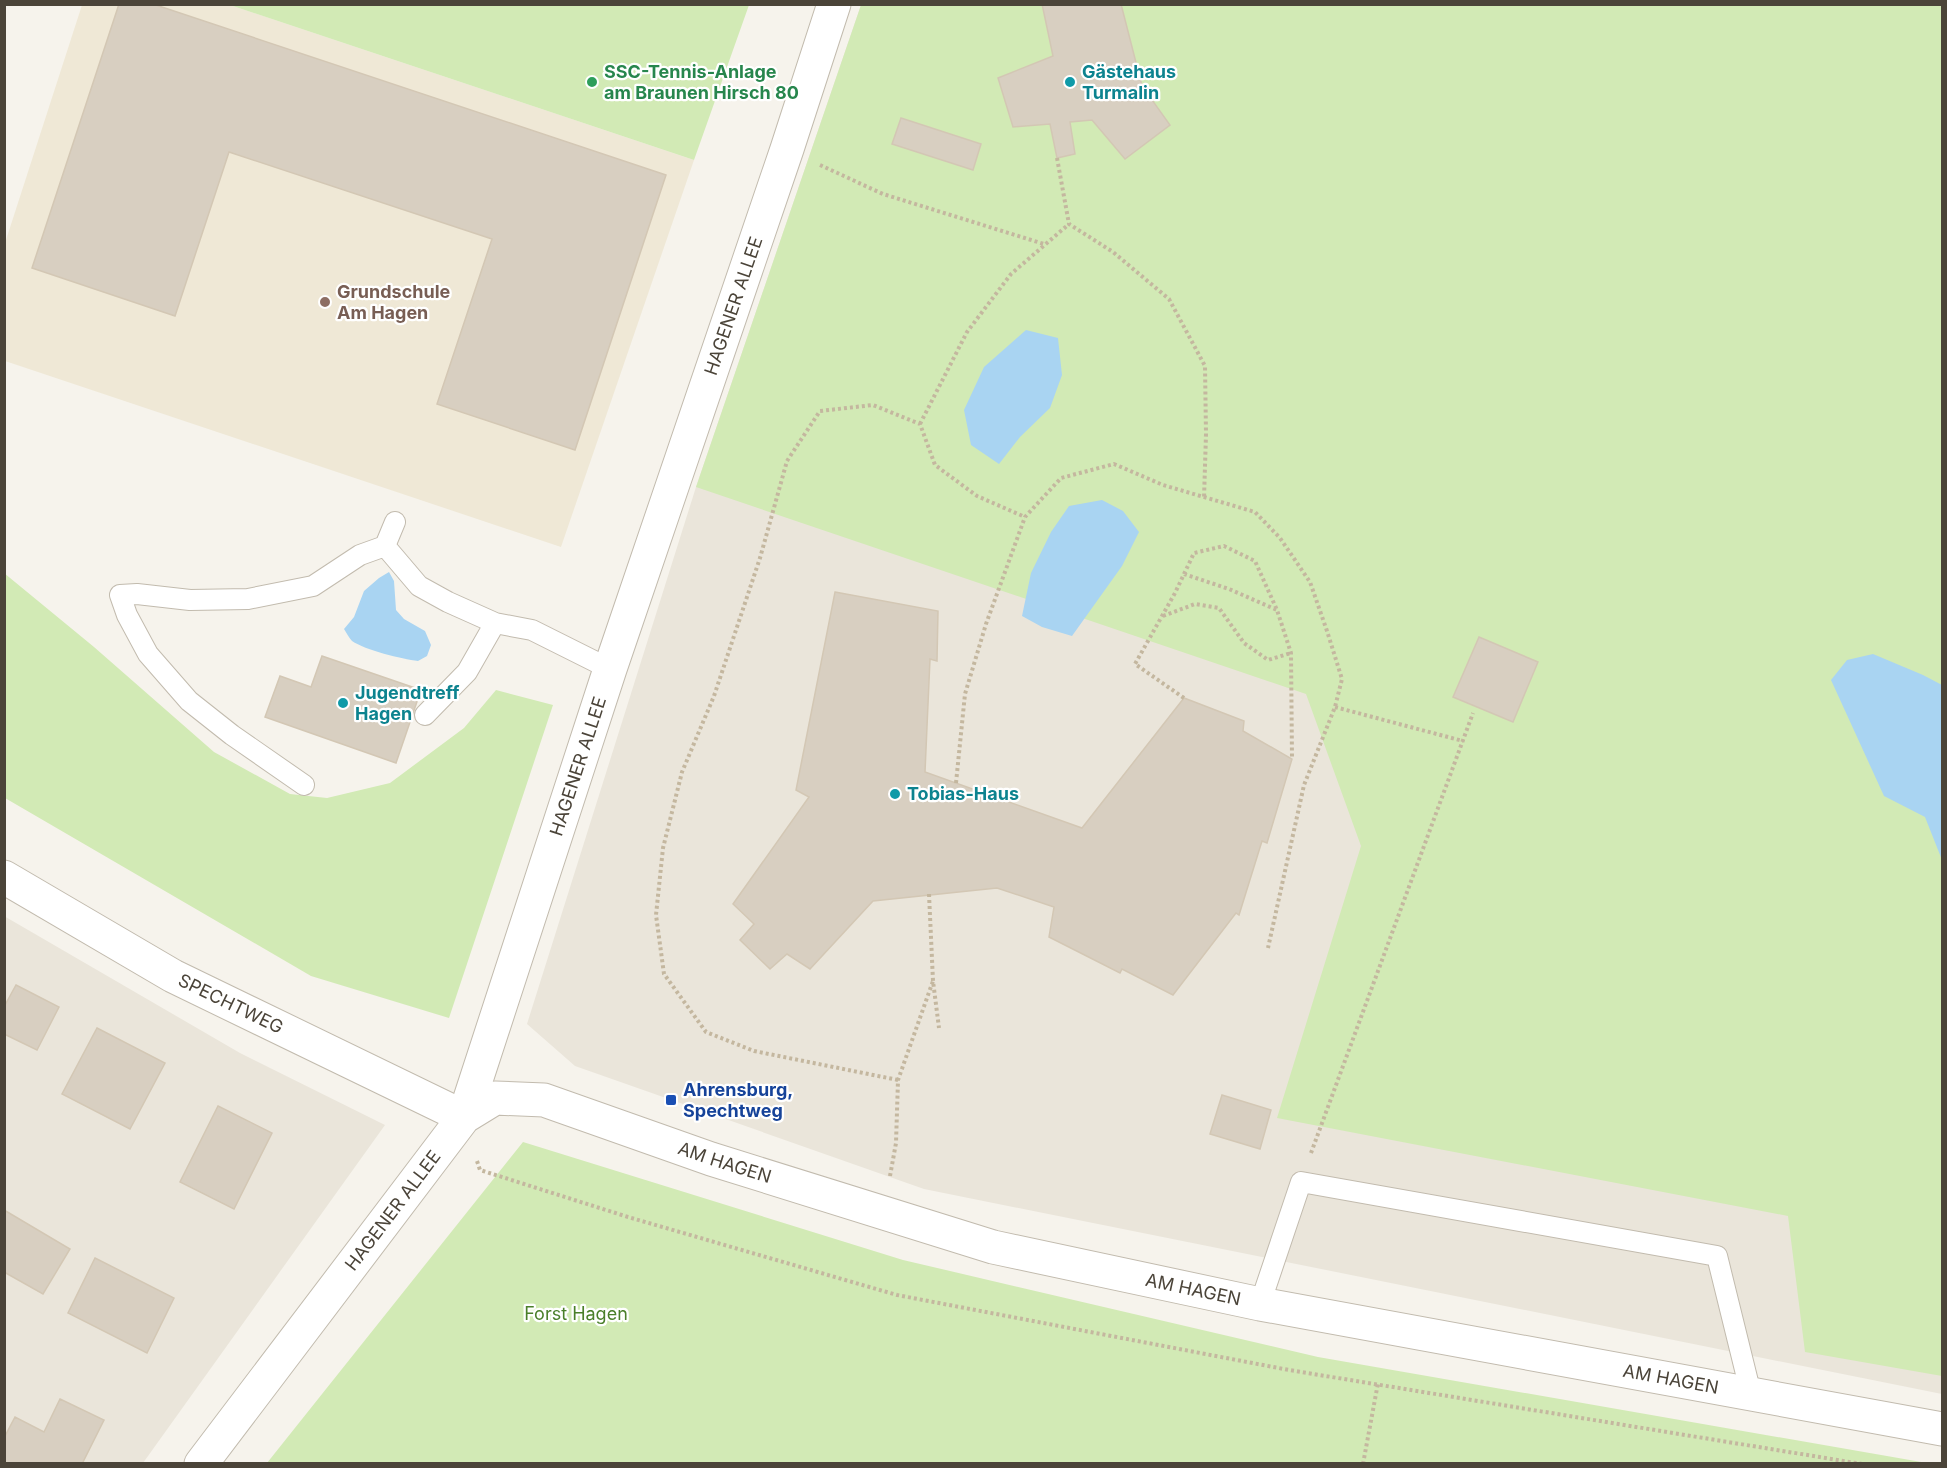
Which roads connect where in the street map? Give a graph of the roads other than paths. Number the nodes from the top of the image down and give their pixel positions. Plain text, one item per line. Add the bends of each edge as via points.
1 (834, 4) edge
2 (395, 522) dead end
3 (385, 546) junction
4 (495, 623) junction
5 (610, 669) junction
6 (425, 715) dead end
7 (304, 785) dead end
8 (4, 877) edge
9 (464, 1117) junction
10 (1260, 1304) junction
11 (1750, 1394) junction
12 (1942, 1429) edge
13 (201, 1464) edge

1 - 5 street, HAGENER ALLEE
2 - 3 lane
3 - 4 lane via 419,586
3 - 7 lane via 360,555 313,586 248,599 120,595 148,654 189,701
4 - 5 lane via 532,630
4 - 6 lane via 467,672
5 - 9 street, HAGENER ALLEE
8 - 9 street, SPECHTWEG via 173,976
9 - 10 street, AM HAGEN via 495,1098 544,1100 711,1159 993,1247
9 - 13 street, HAGENER ALLEE
10 - 11 street, AM HAGEN
10 - 11 lane via 1301,1182 1717,1256
11 - 12 street, AM HAGEN

